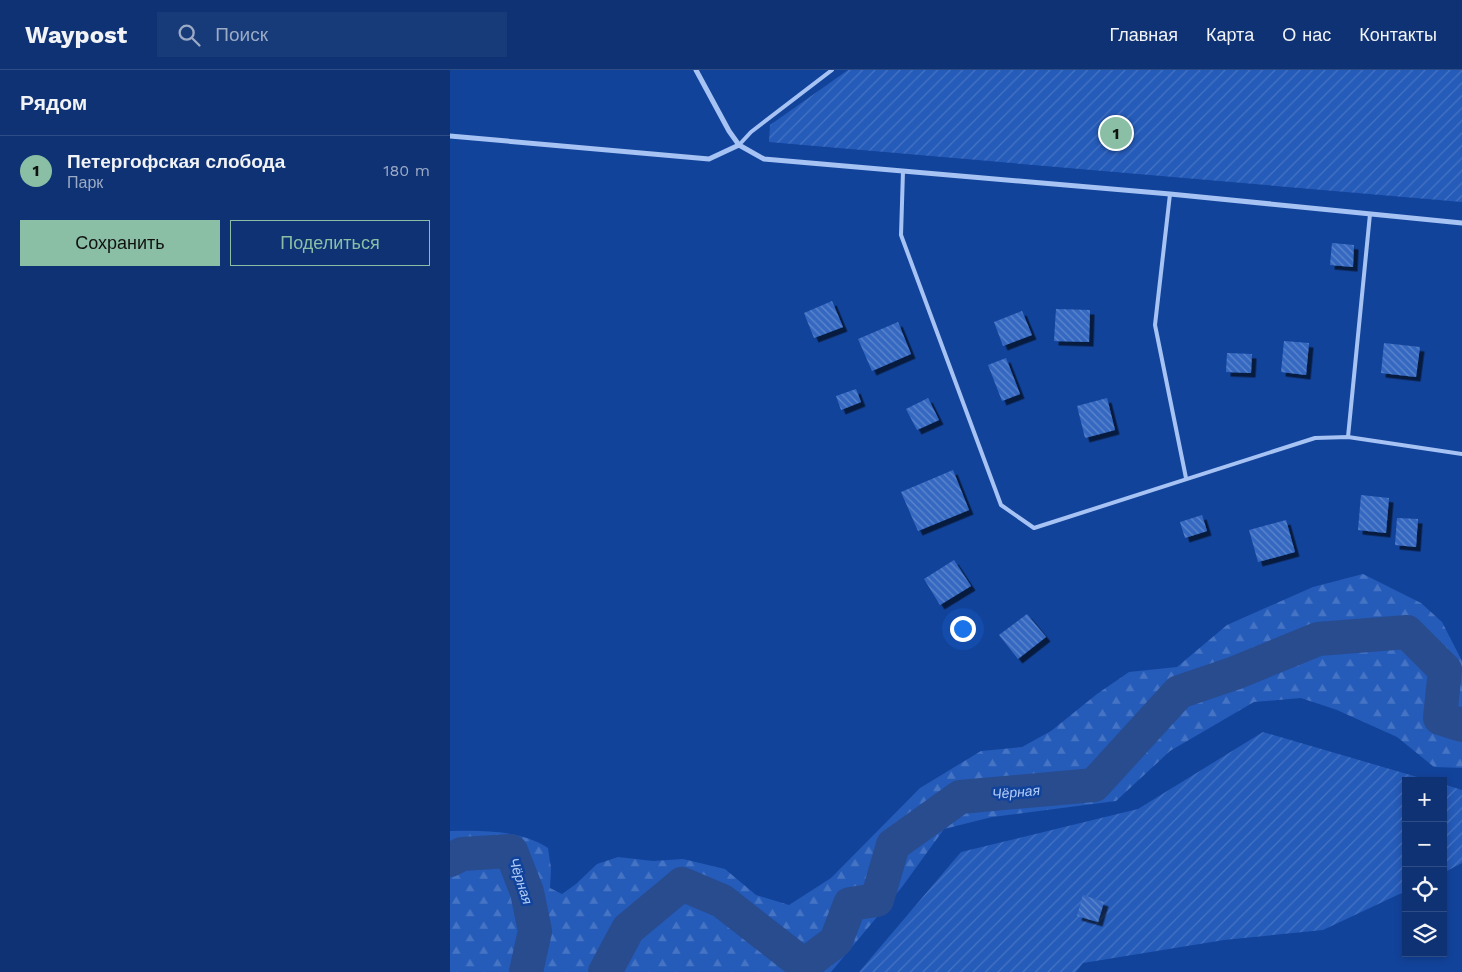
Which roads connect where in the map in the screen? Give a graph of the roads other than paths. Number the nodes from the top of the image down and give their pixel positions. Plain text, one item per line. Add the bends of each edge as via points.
1 (696, 70) edge
2 (832, 70) edge
3 (450, 136) edge
4 (739, 145) junction
5 (903, 172) junction
6 (1170, 194) junction
7 (1370, 214) junction
8 (1462, 223) edge
9 (1348, 437) junction
10 (1462, 454) edge
11 (1186, 478) junction

1 - 4 street
2 - 4 lane via 751,132
3 - 4 street via 709,159
4 - 5 street via 764,158
5 - 6 street
5 - 11 lane via 901,235 1001,505 1034,528
6 - 7 street
6 - 11 lane via 1155,325
7 - 8 street
7 - 9 lane
9 - 10 lane
9 - 11 lane via 1315,438

